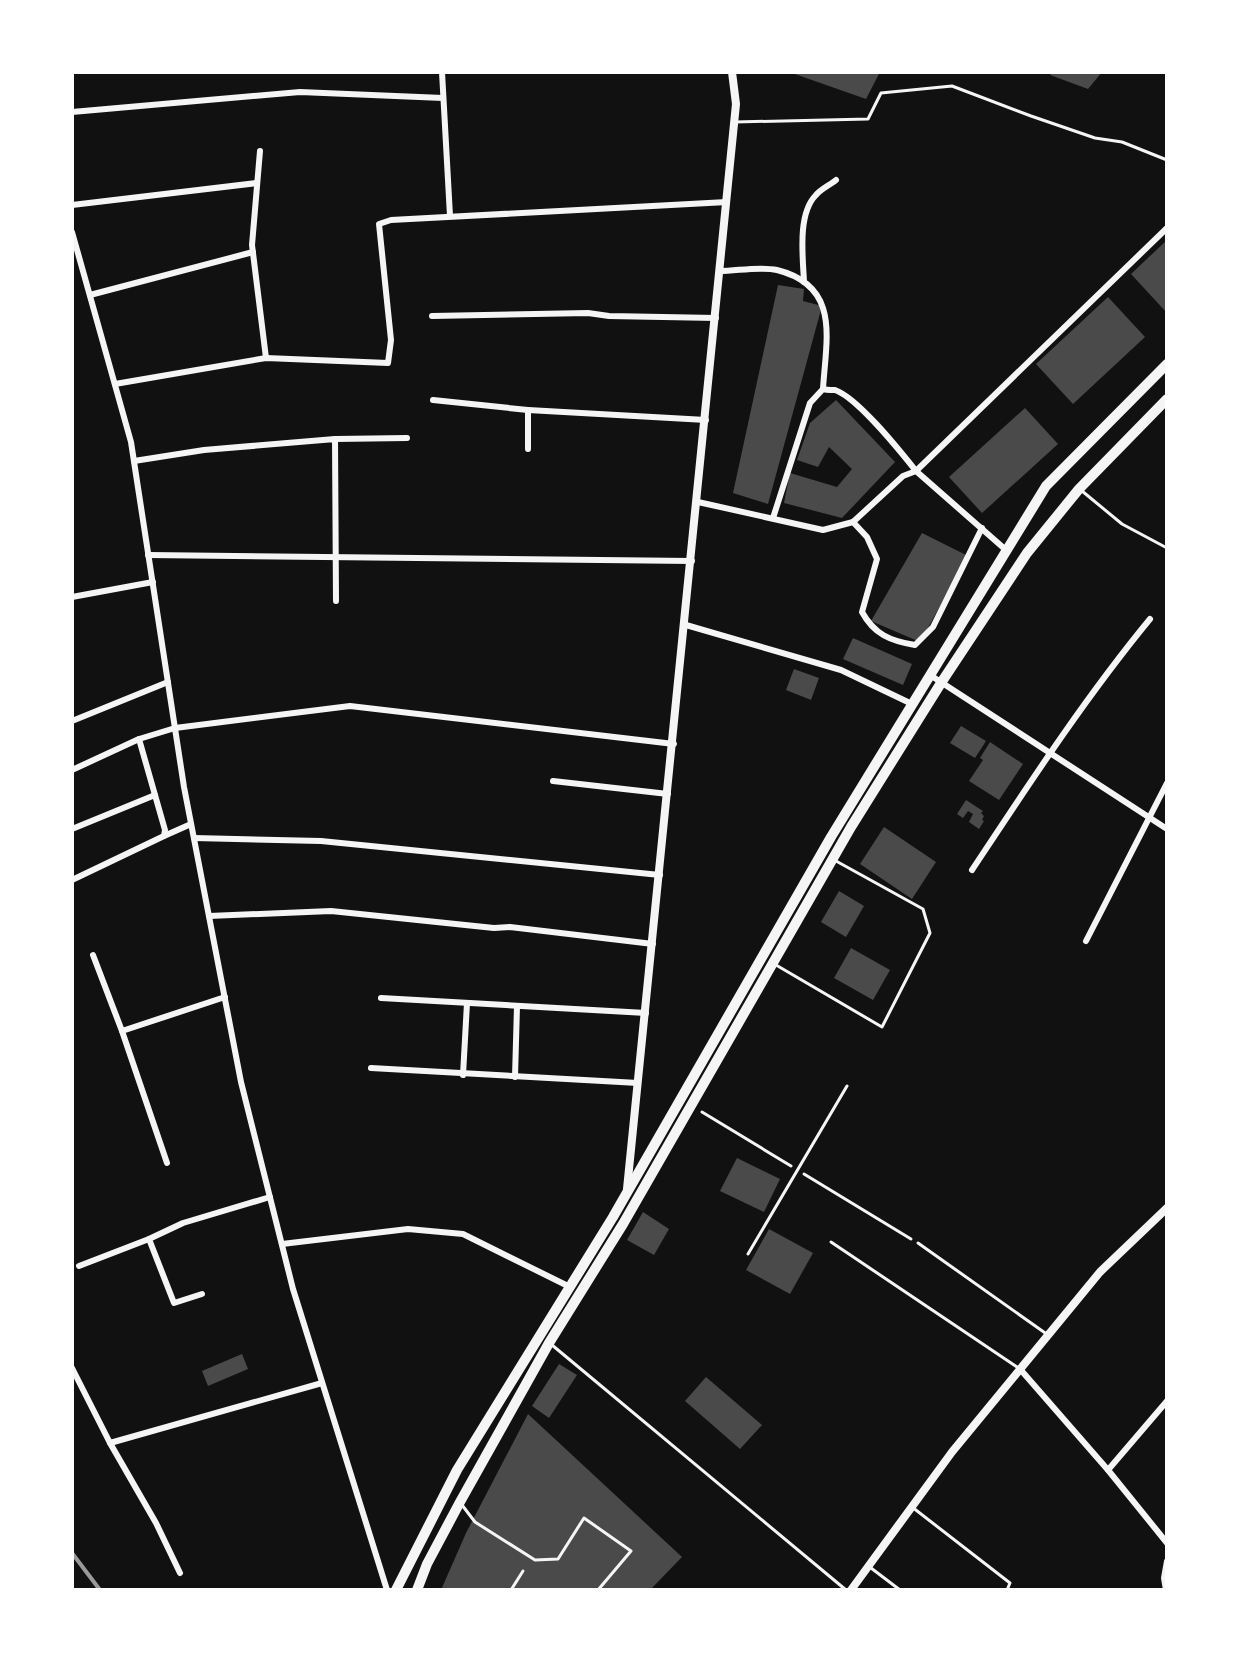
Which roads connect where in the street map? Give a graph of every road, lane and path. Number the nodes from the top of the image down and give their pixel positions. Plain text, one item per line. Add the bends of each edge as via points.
1 (442, 72) edge
2 (732, 72) edge
3 (443, 98) junction
4 (72, 112) edge
5 (735, 122) junction
6 (260, 151) dead end
7 (1167, 160) edge
8 (836, 180) dead end
9 (257, 183) junction
10 (727, 202) junction
11 (72, 205) edge
12 (450, 216) junction
13 (1167, 228) edge
14 (72, 232) edge
15 (253, 252) junction
16 (720, 271) junction
17 (804, 282) junction
18 (90, 295) junction
19 (432, 316) dead end
20 (716, 318) junction
21 (266, 358) junction
22 (1167, 364) edge
23 (115, 384) junction
24 (823, 389) junction
25 (1167, 399) edge
26 (433, 400) dead end
27 (528, 410) junction
28 (706, 420) junction
29 (407, 438) dead end
30 (335, 439) junction
31 (528, 449) dead end
32 (134, 461) junction
33 (916, 471) junction
34 (1079, 489) junction
35 (698, 502) junction
36 (773, 518) junction
37 (853, 522) junction
38 (982, 528) junction
39 (1167, 548) edge
40 (1006, 550) junction
41 (148, 555) junction
42 (336, 557) junction
43 (692, 561) junction
44 (153, 582) junction
45 (72, 597) edge
46 (336, 601) dead end
47 (1150, 619) dead end
48 (686, 625) junction
49 (930, 675) junction
50 (168, 682) junction
51 (941, 683) junction
52 (912, 704) junction
53 (72, 721) edge
54 (175, 728) junction
55 (139, 739) junction
56 (674, 744) junction
57 (1050, 753) junction
58 (72, 770) edge
59 (553, 781) dead end
60 (1167, 783) edge
61 (668, 794) junction
62 (155, 795) junction
63 (1149, 817) junction
64 (191, 824) junction
65 (72, 829) edge
66 (1167, 829) edge
67 (164, 836) junction
68 (194, 838) junction
69 (833, 860) junction
70 (972, 870) dead end
71 (660, 875) junction
72 (72, 880) edge
73 (209, 916) junction
74 (1086, 941) dead end
75 (653, 944) junction
76 (93, 955) dead end
77 (773, 963) junction
78 (225, 997) junction
79 (381, 998) dead end
80 (467, 1003) junction
81 (517, 1006) junction
82 (646, 1013) junction
83 (122, 1031) junction
84 (371, 1068) dead end
85 (463, 1075) junction
86 (515, 1077) junction
87 (638, 1083) junction
88 (847, 1086) dead end
89 (167, 1163) dead end
90 (627, 1194) junction
91 (270, 1197) junction
92 (1167, 1208) edge
93 (149, 1239) junction
94 (831, 1242) dead end
95 (918, 1243) dead end
96 (282, 1244) junction
97 (748, 1254) dead end
98 (79, 1266) dead end
99 (570, 1287) junction
100 (202, 1294) dead end
101 (1048, 1335) junction
102 (549, 1343) junction
103 (72, 1368) edge
104 (1020, 1369) junction
105 (322, 1383) junction
106 (1167, 1401) edge
107 (110, 1443) junction
108 (1108, 1470) junction
109 (460, 1502) junction
110 (912, 1507) junction
111 (1167, 1543) edge
112 (1167, 1561) edge
113 (868, 1566) junction
114 (523, 1571) dead end
115 (180, 1573) dead end
116 (387, 1590) edge
117 (396, 1590) edge
118 (417, 1590) edge
119 (511, 1590) edge
120 (598, 1590) edge
121 (848, 1590) edge
122 (900, 1590) edge
123 (1007, 1590) edge
124 (1166, 1590) edge

1 - 3 street
2 - 5 street
3 - 4 street via 300,92
3 - 12 street
5 - 7 lane via 868,119 881,93 952,86
5 - 10 street
6 - 9 street
8 - 17 street via 814,197 808,211 802,237
9 - 11 street
9 - 15 street
10 - 12 street
10 - 16 street
12 - 21 street via 379,224 391,340 388,363
13 - 33 street
14 - 18 street
15 - 18 street
15 - 21 street
16 - 17 street via 776,270
16 - 20 street
17 - 24 street via 824,303
18 - 23 street
19 - 20 street via 588,313
20 - 28 street
21 - 23 street
22 - 40 main road via 1046,486
23 - 32 street
24 - 33 street via 846,397
24 - 36 street via 810,403
25 - 34 main road
26 - 27 street
27 - 28 street
27 - 31 street
28 - 35 street
29 - 30 street
30 - 32 street
30 - 42 street
32 - 41 street
33 - 37 street via 903,476
33 - 38 street
34 - 39 lane via 1122,524
34 - 51 main road via 1027,553
35 - 36 street
35 - 43 street
36 - 37 street via 823,530
37 - 38 street via 877,559 862,612 871,627 893,642 915,645 933,627
38 - 40 street
40 - 49 main road
41 - 42 street
41 - 44 street
42 - 43 street
42 - 46 street
43 - 48 street
44 - 45 street
44 - 50 street
47 - 57 street
48 - 52 street via 841,670
48 - 56 street
49 - 51 street
49 - 52 main road
50 - 53 street
50 - 54 street
51 - 57 street
51 - 69 main road
52 - 90 main road
54 - 55 street
54 - 56 street via 350,706
54 - 64 street
55 - 58 street
55 - 62 street
56 - 61 street
57 - 63 street
57 - 70 street
59 - 61 street
60 - 63 street
61 - 71 street
62 - 65 street
62 - 67 street
63 - 66 street
63 - 74 street
64 - 67 street
64 - 68 street
67 - 72 street
68 - 71 street via 321,841
68 - 73 street
69 - 77 main road
69 - 77 lane via 923,909 927,921 930,933 882,1027
71 - 75 street
73 - 75 street via 331,911
73 - 78 street
75 - 82 street
76 - 83 street
77 - 102 main road
78 - 83 street
78 - 91 street
79 - 80 street
80 - 81 street
80 - 85 street
81 - 82 street
81 - 86 street
82 - 87 street
83 - 89 street
84 - 85 street
85 - 86 street
86 - 87 street
87 - 90 street
88 - 97 lane
90 - 99 main road
91 - 93 street
91 - 96 street
92 - 101 street via 1100,1272
93 - 98 street
93 - 100 street via 174,1303
94 - 104 lane
95 - 101 lane
96 - 99 street via 408,1229 463,1234
96 - 105 street
99 - 117 main road via 457,1470
101 - 104 street
102 - 109 main road
102 - 121 lane
103 - 107 street
104 - 108 street
104 - 110 street
105 - 107 street
105 - 116 street
106 - 108 street
107 - 115 street
108 - 111 street
109 - 118 main road
109 - 120 lane via 475,1522 535,1560 558,1559 584,1518 631,1551
110 - 113 street
110 - 123 lane via 1010,1583
112 - 124 street
113 - 121 street
113 - 122 lane
114 - 119 lane

